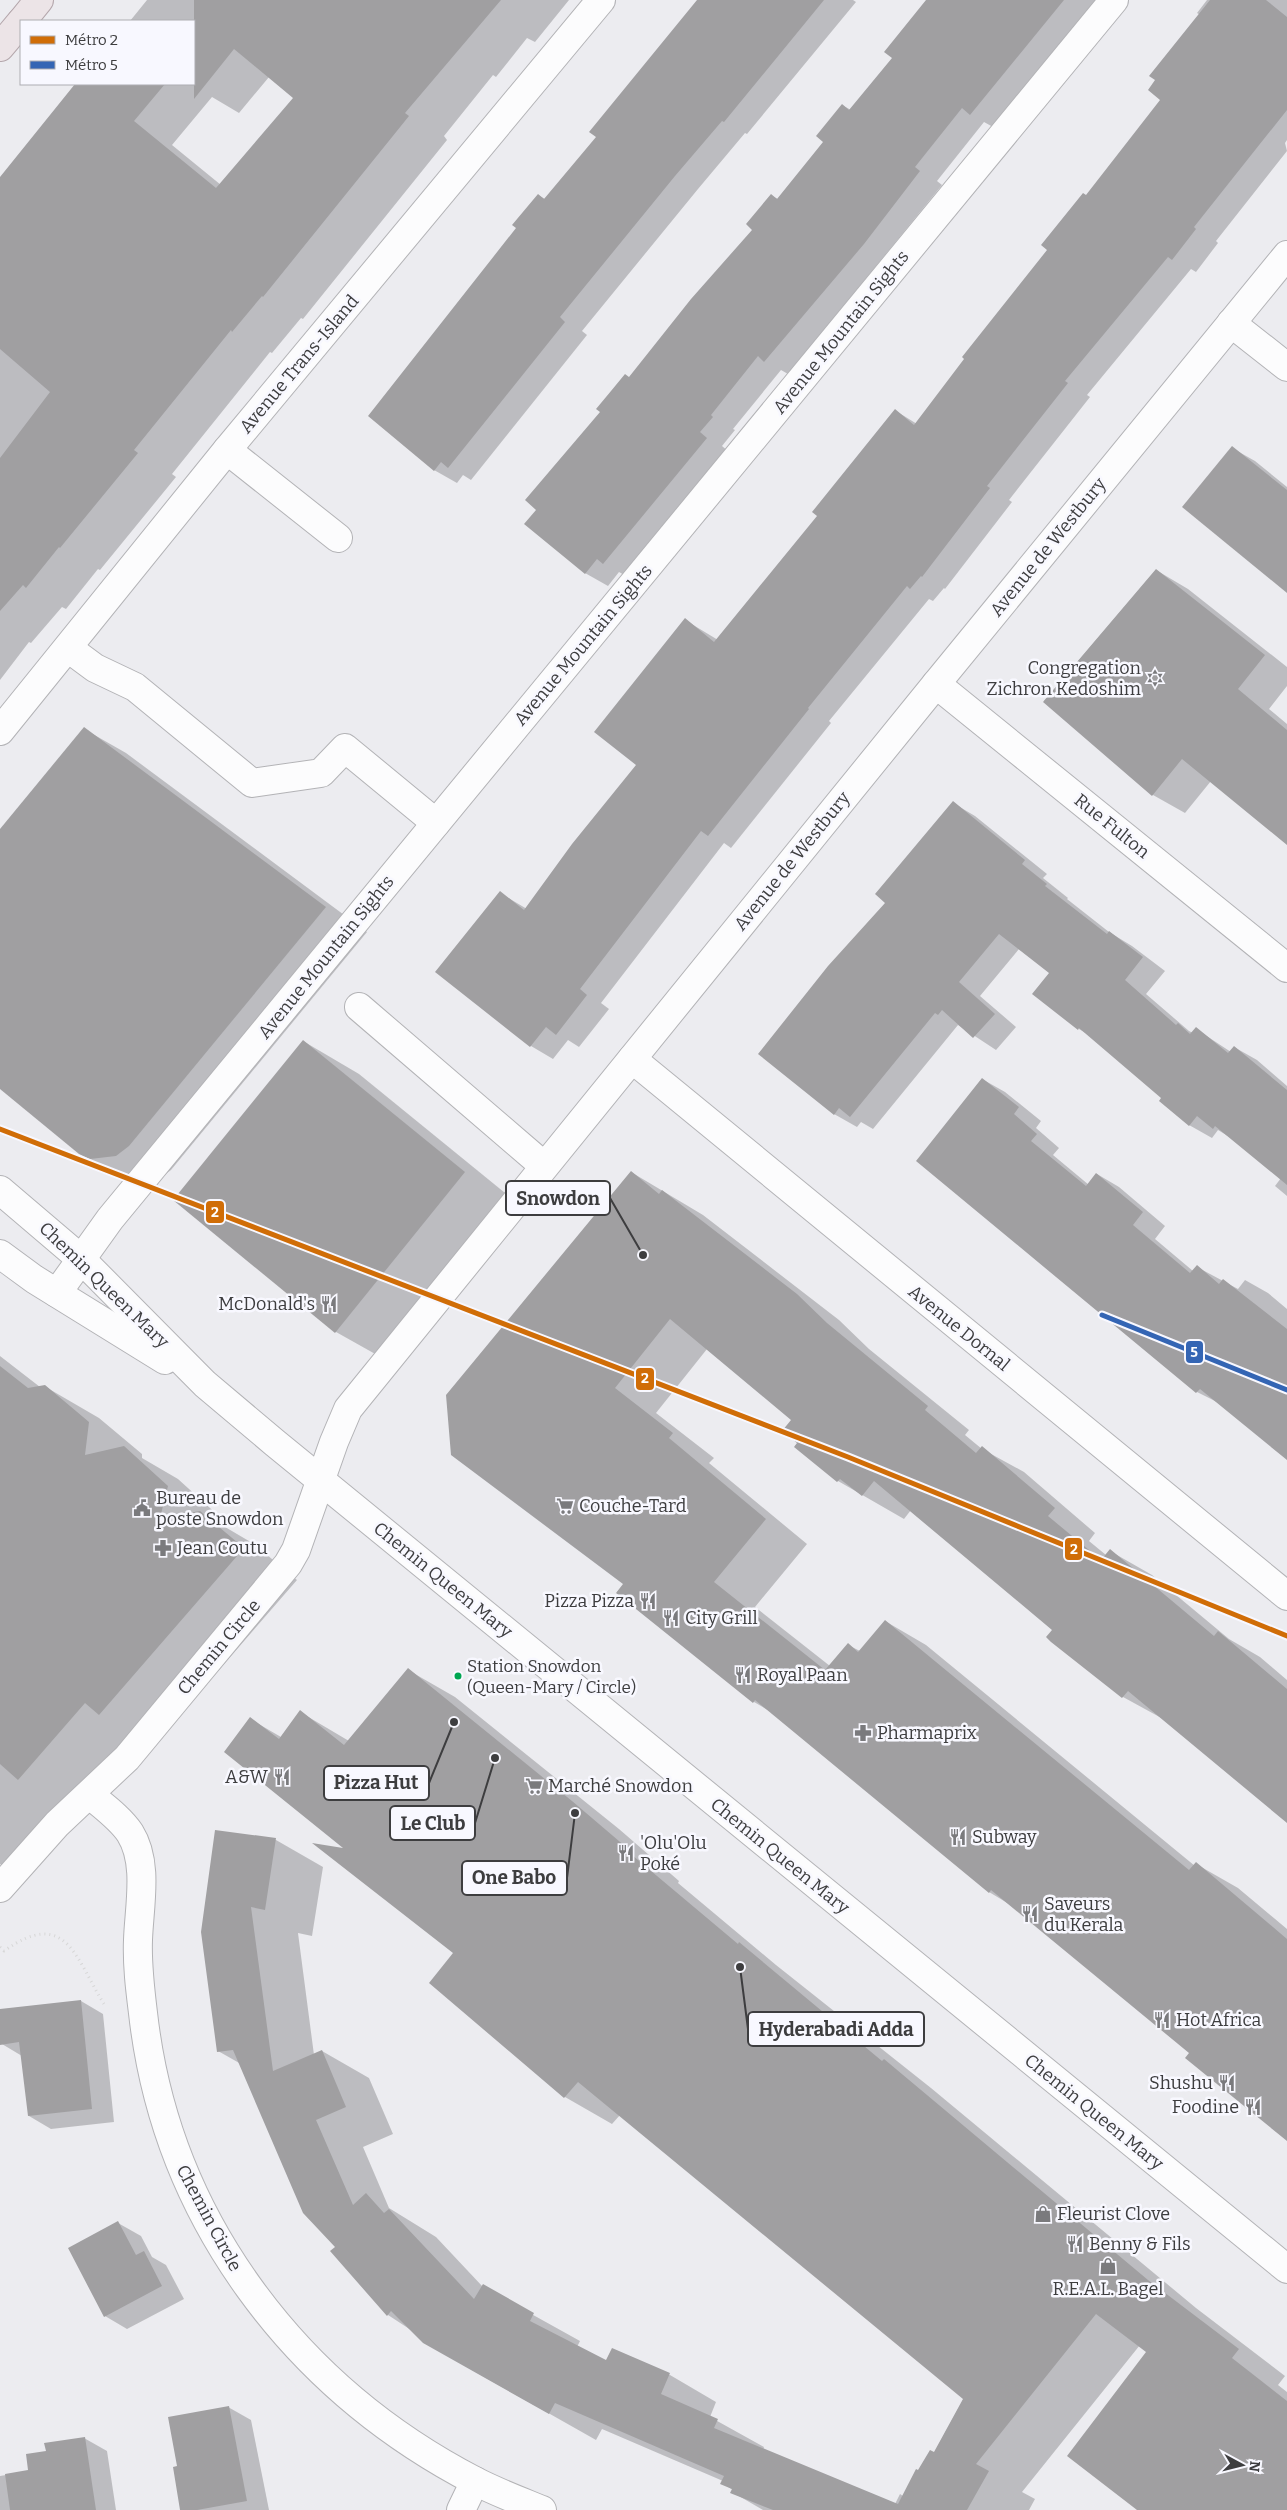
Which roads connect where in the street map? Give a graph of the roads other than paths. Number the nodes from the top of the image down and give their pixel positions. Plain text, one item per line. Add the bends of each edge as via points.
1 (39, 0) edge
2 (601, 0) edge
3 (1114, 0) edge
4 (22, 20) edge
5 (20, 22) edge
6 (0, 47) edge
7 (1287, 255) edge
8 (1231, 323) junction
9 (1287, 367) edge
10 (227, 450) junction
11 (338, 538) dead end
12 (68, 648) junction
13 (936, 684) junction
14 (0, 731) edge
15 (436, 823) junction
16 (1287, 968) edge
17 (359, 1007) dead end
18 (632, 1060) junction
19 (544, 1166) junction
20 (0, 1190) edge
21 (0, 1254) edge
22 (81, 1259) junction
23 (57, 1293) junction
24 (205, 1384) junction
25 (321, 1481) junction
26 (1287, 1596) edge
27 (90, 1795) junction
28 (0, 1888) edge
29 (1287, 2269) edge
30 (475, 2481) junction
31 (461, 2510) edge
32 (542, 2510) edge

1 - 4 main road
2 - 10 street, Avenue Trans-Island
3 - 15 street, Avenue Mountain Sights
5 - 6 main road
7 - 8 street, Avenue de Westbury
8 - 9 street
8 - 13 street, Avenue de Westbury
10 - 11 street
10 - 12 street, Avenue Trans-Island
12 - 14 street, Avenue Trans-Island
12 - 15 street via 94,668 135,687 252,783 321,774 345,748
13 - 16 street, Rue Fulton
13 - 18 street, Avenue de Westbury
15 - 22 street, Avenue Mountain Sights via 110,1219
17 - 19 street
18 - 19 street, Avenue de Westbury
18 - 26 street, Avenue Dornal
19 - 25 street, Avenue de Westbury via 348,1409
20 - 22 street, Chemin Queen Mary
21 - 23 street, Chemin Queen Mary
22 - 23 street, Avenue Mountain Sights
22 - 24 street, Chemin Queen Mary
23 - 24 street, Chemin Queen Mary
24 - 25 street, Chemin Queen Mary
25 - 27 street, Chemin Circle via 288,1564 127,1758
25 - 29 street, Chemin Queen Mary
27 - 28 street, Chemin Circle via 57,1824
27 - 30 street, Chemin Circle via 129,1832 135,1845 141,1883 139,1977 153,2070 177,2157 220,2243 262,2307 311,2364 362,2408
30 - 31 street
30 - 32 street, Chemin Circle

